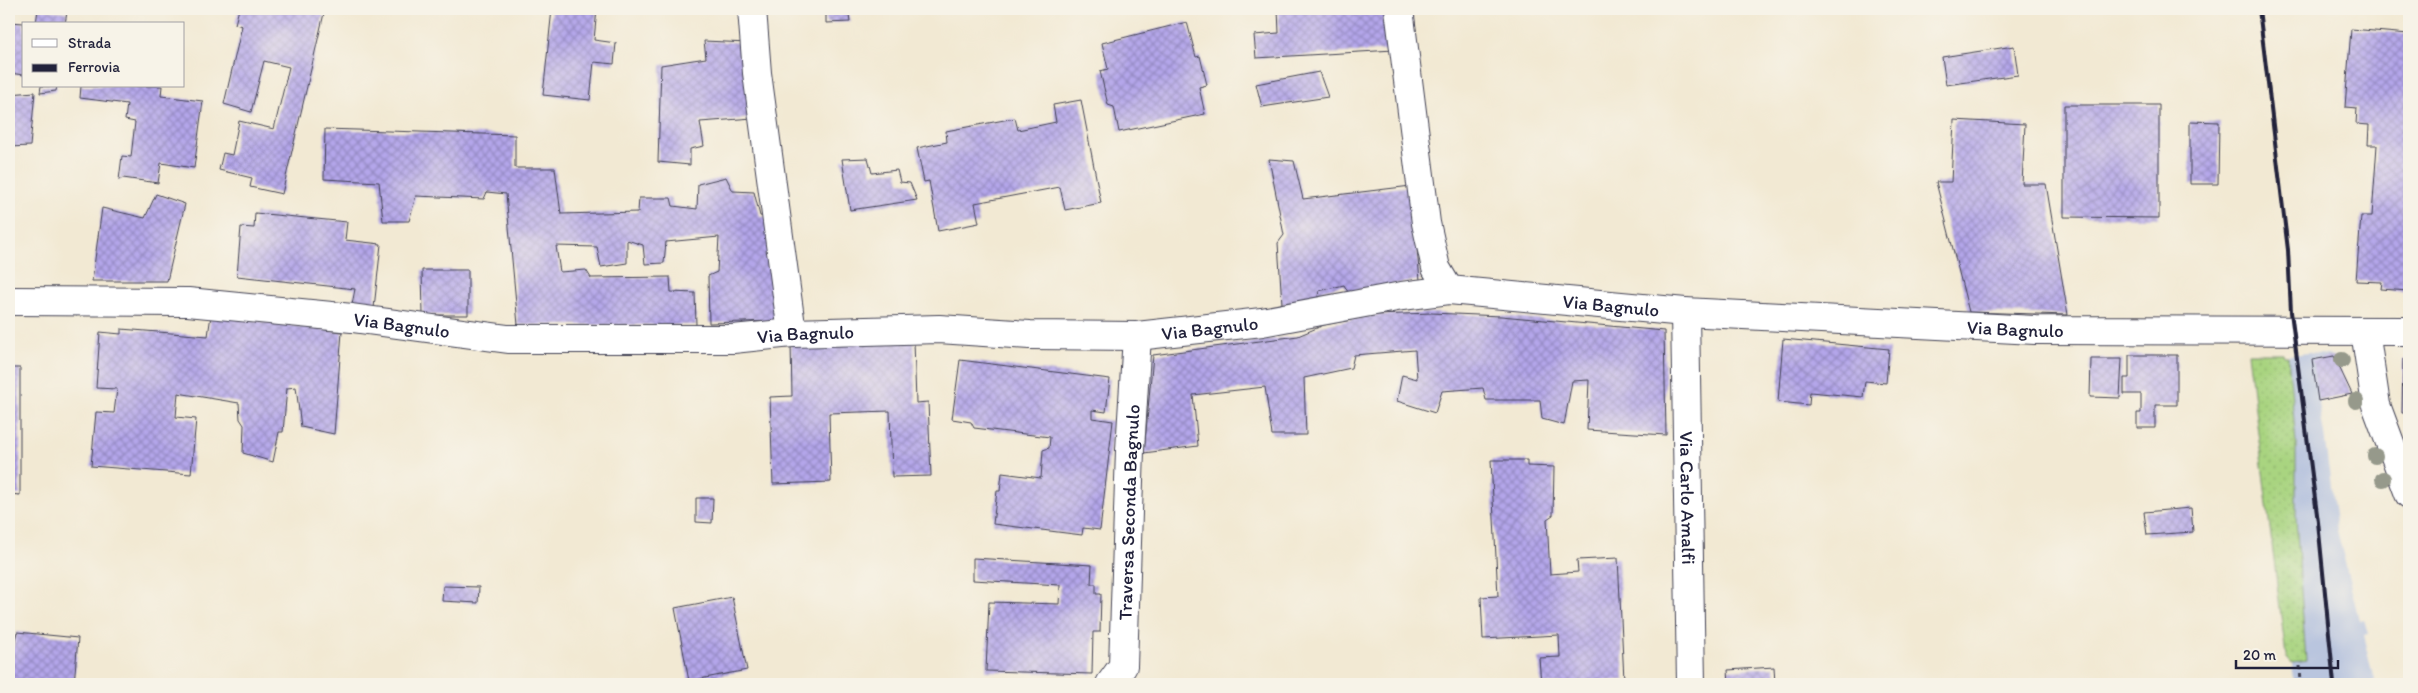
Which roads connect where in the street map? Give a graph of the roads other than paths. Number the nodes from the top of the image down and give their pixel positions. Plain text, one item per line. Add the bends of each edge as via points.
1 (752, 9) edge
2 (1399, 9) edge
3 (1449, 290) junction
4 (9, 300) edge
5 (1685, 312) junction
6 (2365, 331) junction
7 (2409, 331) edge
8 (792, 333) junction
9 (1137, 336) junction
10 (2409, 494) edge
11 (1117, 675) edge
12 (1692, 684) edge

1 - 8 street via 757,73
2 - 3 street via 1426,223 1436,268
3 - 5 street, Via Bagnulo
3 - 9 street, Via Bagnulo via 1262,322
4 - 8 street, Via Bagnulo via 188,302 352,318 508,339 733,339
5 - 6 street, Via Bagnulo via 2036,330
5 - 12 street, Via Carlo Amalfi
6 - 7 street, Via Bagnulo
6 - 10 street via 2376,406
8 - 9 street, Via Bagnulo via 939,329 1030,335
9 - 11 street, Traversa Seconda Bagnulo

